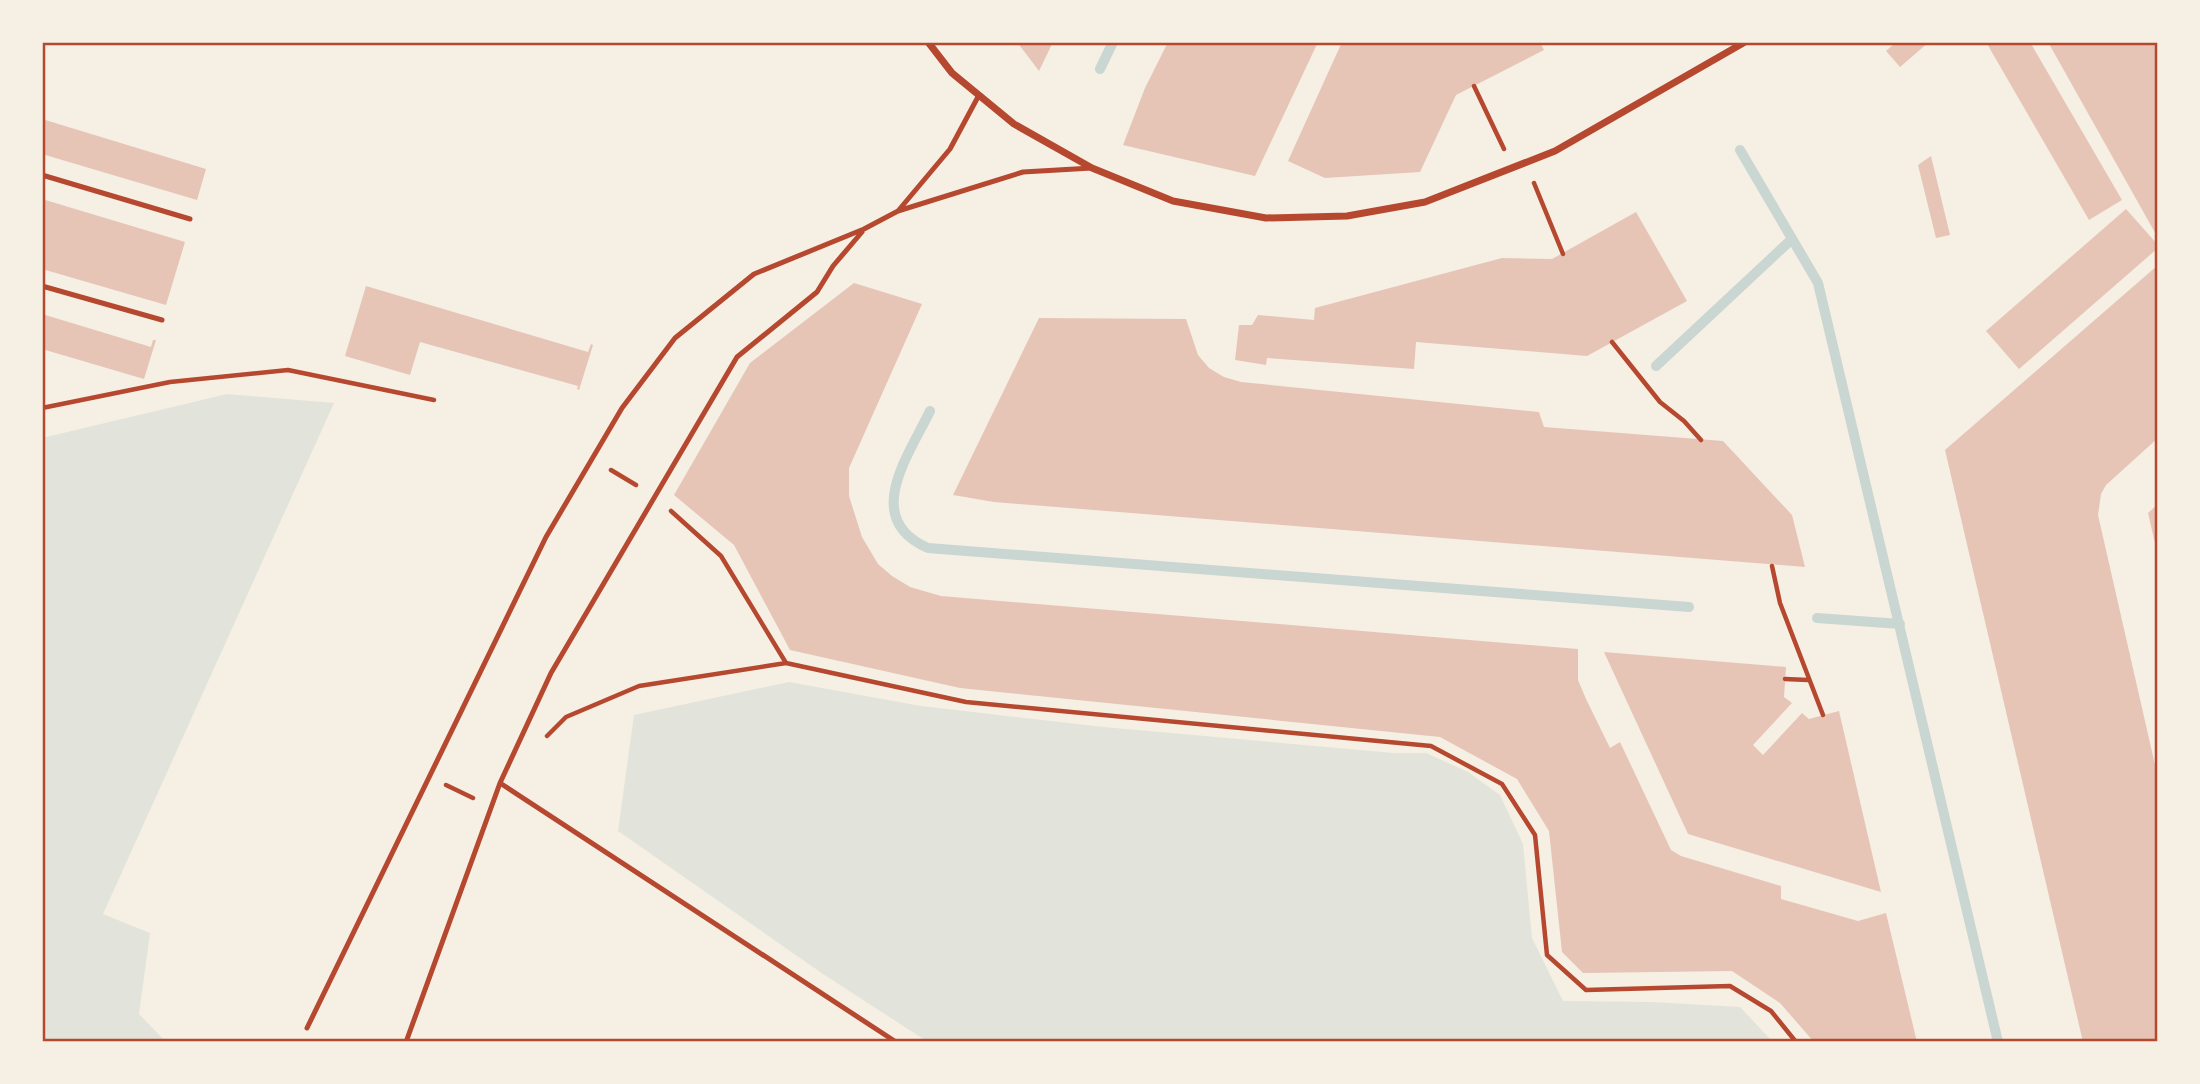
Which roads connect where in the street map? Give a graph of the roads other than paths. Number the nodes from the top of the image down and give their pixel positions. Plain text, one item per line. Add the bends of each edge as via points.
1 (928, 42) edge
2 (1745, 42) edge
3 (979, 95) junction
4 (1092, 168) junction
5 (42, 175) edge
6 (898, 211) junction
7 (190, 219) dead end
8 (864, 229) junction
9 (42, 286) edge
10 (162, 320) dead end
11 (500, 783) junction
12 (307, 1028) dead end
13 (406, 1042) edge
14 (896, 1042) edge

1 - 3 street via 952,73
2 - 4 street via 1555,151 1425,202 1347,216 1266,218 1173,201
3 - 4 street via 1014,124
3 - 6 lane via 950,149
4 - 6 lane via 1023,172
5 - 7 lane
6 - 8 lane
8 - 11 lane via 817,292 737,357 551,673
8 - 12 lane via 754,274 675,338 622,408 546,537
9 - 10 lane
11 - 13 lane
11 - 14 lane

